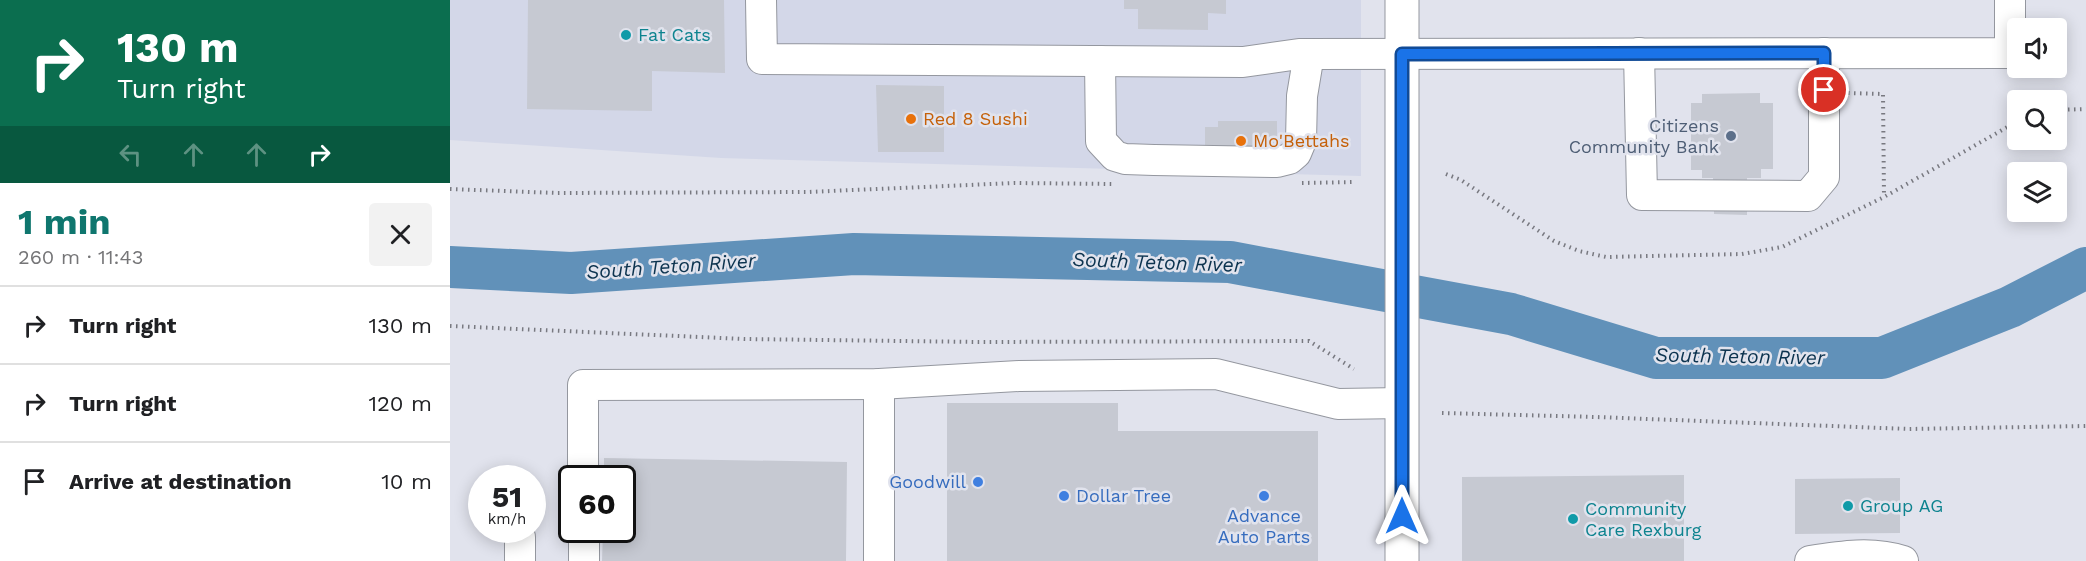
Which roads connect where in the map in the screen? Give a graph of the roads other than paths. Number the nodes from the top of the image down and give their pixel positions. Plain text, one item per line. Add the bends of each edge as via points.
1 (761, 0) edge
2 (1402, 0) edge
3 (2010, 0) edge
4 (1639, 53) junction
5 (1824, 53) junction
6 (1309, 54) junction
7 (1402, 54) junction
8 (1100, 61) junction
9 (879, 384) junction
10 (1402, 404) junction
11 (583, 465) edge
12 (584, 543) edge
13 (584, 561) edge
14 (879, 561) edge
15 (1402, 561) edge
16 (1810, 561) edge
17 (1903, 561) edge

1 - 8 street via 762,59
2 - 7 main road
3 - 5 street via 2010,53
4 - 5 street
4 - 5 street via 1642,195 1808,196 1824,177
4 - 7 street
6 - 7 street
6 - 8 street via 1243,62
6 - 8 street via 1302,96 1301,141 1296,153 1277,162 1115,156 1101,141
7 - 10 main road
9 - 10 street via 1019,376 1216,374 1338,404
9 - 11 street via 583,386
9 - 14 street
10 - 15 main road
12 - 13 street
16 - 17 street via 1886,556

